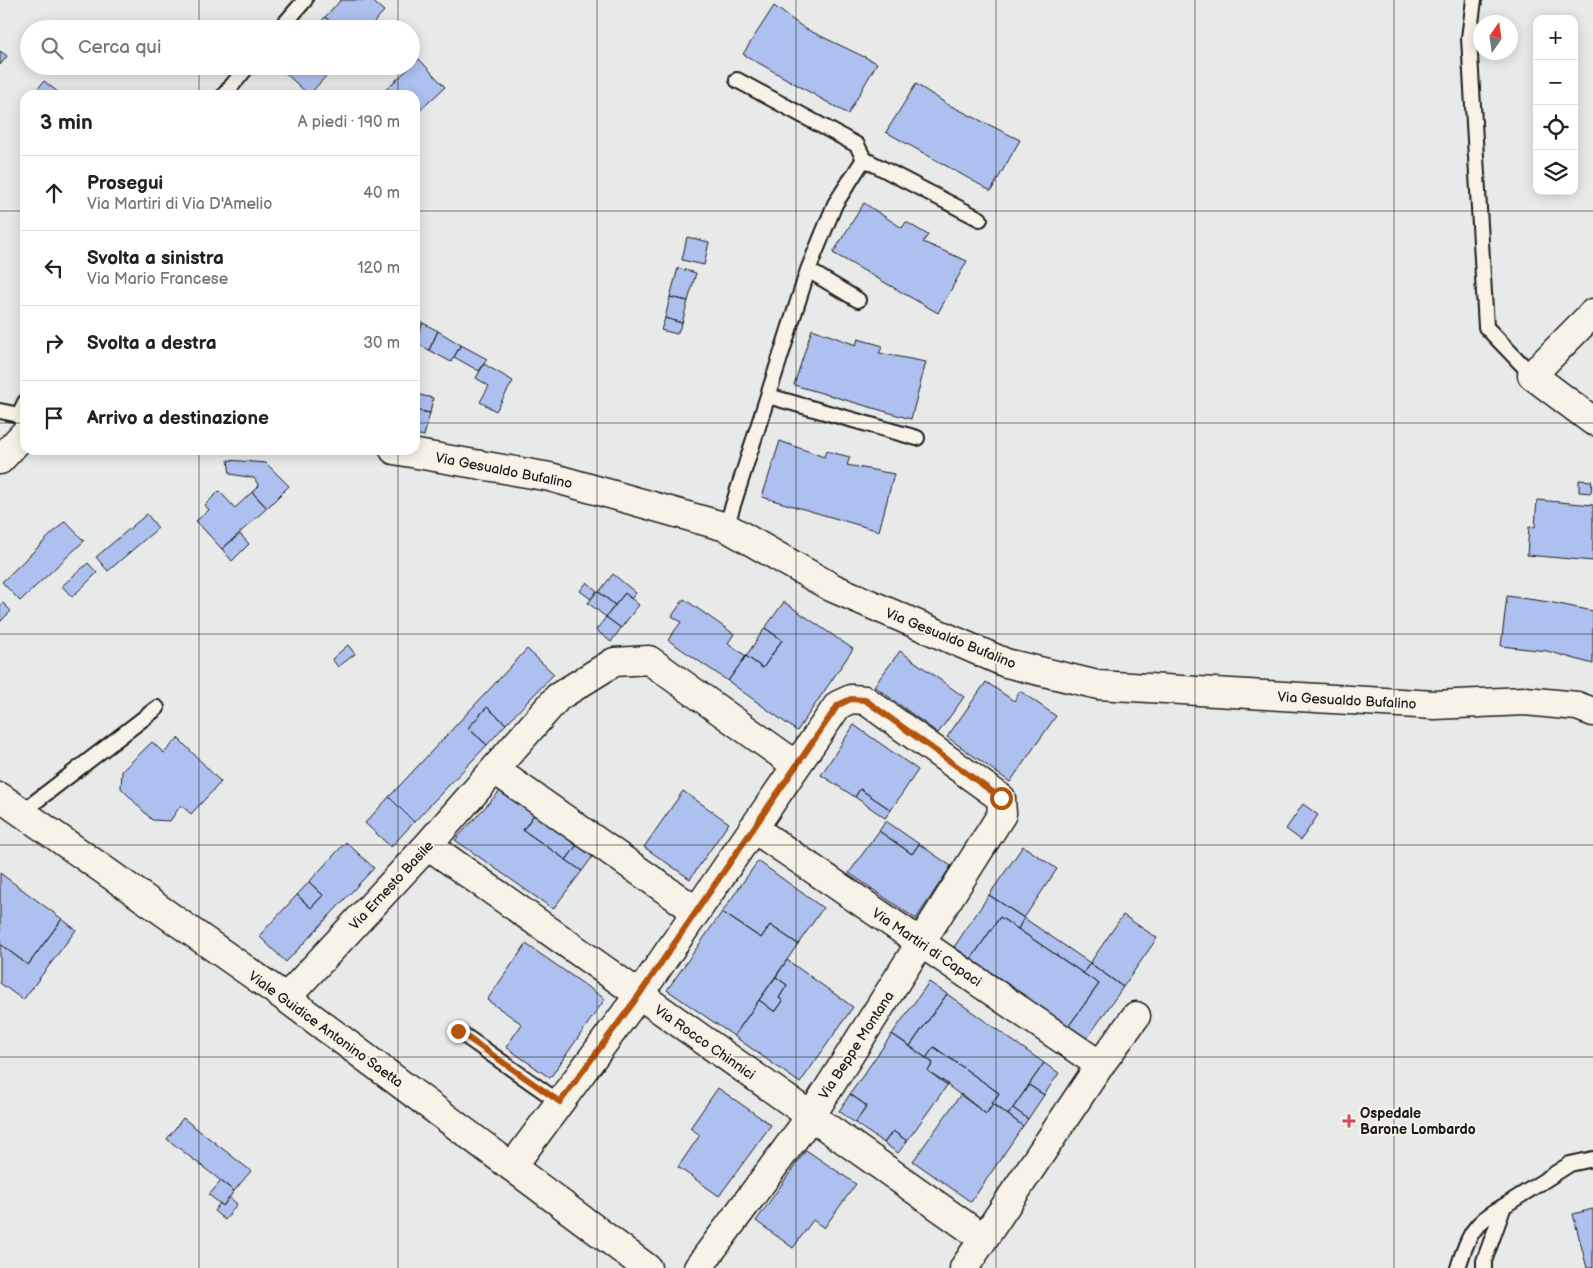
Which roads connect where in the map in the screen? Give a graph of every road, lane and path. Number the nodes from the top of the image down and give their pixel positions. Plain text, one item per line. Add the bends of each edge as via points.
1 (304, 0) edge
2 (1474, 0) edge
3 (287, 20) edge
4 (241, 75) edge
5 (737, 80) dead end
6 (228, 90) edge
7 (864, 159) junction
8 (980, 219) dead end
9 (808, 270) junction
10 (858, 300) dead end
11 (1593, 313) edge
12 (1532, 375) junction
13 (768, 396) junction
14 (0, 411) edge
15 (1593, 421) edge
16 (20, 423) edge
17 (20, 430) edge
18 (917, 438) dead end
19 (420, 454) edge
20 (0, 460) edge
21 (726, 527) junction
22 (157, 708) dead end
23 (1593, 712) edge
24 (796, 765) junction
25 (495, 770) junction
26 (11, 805) edge
27 (753, 828) junction
28 (428, 846) junction
29 (696, 911) junction
30 (921, 943) junction
31 (639, 995) junction
32 (286, 998) junction
33 (1136, 1016) dead end
34 (458, 1031) dead end
35 (1100, 1065) junction
36 (560, 1102) junction
37 (811, 1116) junction
38 (1593, 1159) edge
39 (512, 1167) junction
40 (1504, 1206) junction
41 (983, 1238) junction
42 (647, 1268) edge
43 (698, 1268) edge
44 (964, 1268) edge
45 (1458, 1268) edge
46 (1484, 1268) edge

1 - 3 lane
2 - 12 lane via 1469,38 1486,327
4 - 6 lane
5 - 7 lane via 856,145
7 - 8 lane
7 - 9 lane via 835,204
9 - 10 lane
9 - 13 lane
11 - 12 street
12 - 15 street
13 - 18 lane
13 - 21 lane
14 - 16 lane
17 - 20 street
19 - 21 street, Via Gesualdo Bufalino via 550,476
21 - 23 street, Via Gesualdo Bufalino via 833,588 997,659 1098,685 1434,705 1525,701 1577,706
22 - 26 lane
24 - 25 street, Via Ernesto Basile via 649,660 614,662 558,697
24 - 27 street
24 - 30 street, Via Beppe Montana via 838,705 851,699 865,700 1001,798 1002,814
25 - 28 street, Via Ernesto Basile
25 - 29 street
26 - 32 street, Viale Guidice Antonino Saetta
27 - 29 street
27 - 30 street, Via Martiri di Capaci
28 - 31 street, Via Rocco Chinnici
28 - 32 street, Via Ernesto Basile
29 - 31 street
30 - 35 street, Via Martiri di Capaci
30 - 37 street, Via Beppe Montana
31 - 36 street
31 - 37 street, Via Rocco Chinnici
32 - 39 street, Viale Guidice Antonino Saetta
33 - 35 street
34 - 36 lane
35 - 41 street
36 - 39 street
37 - 41 street, Via Rocco Chinnici
37 - 43 street, Via Beppe Montana
38 - 40 lane via 1570,1164
39 - 42 street, Viale Guidice Antonino Saetta
40 - 45 lane via 1476,1225
40 - 46 lane
41 - 44 street

